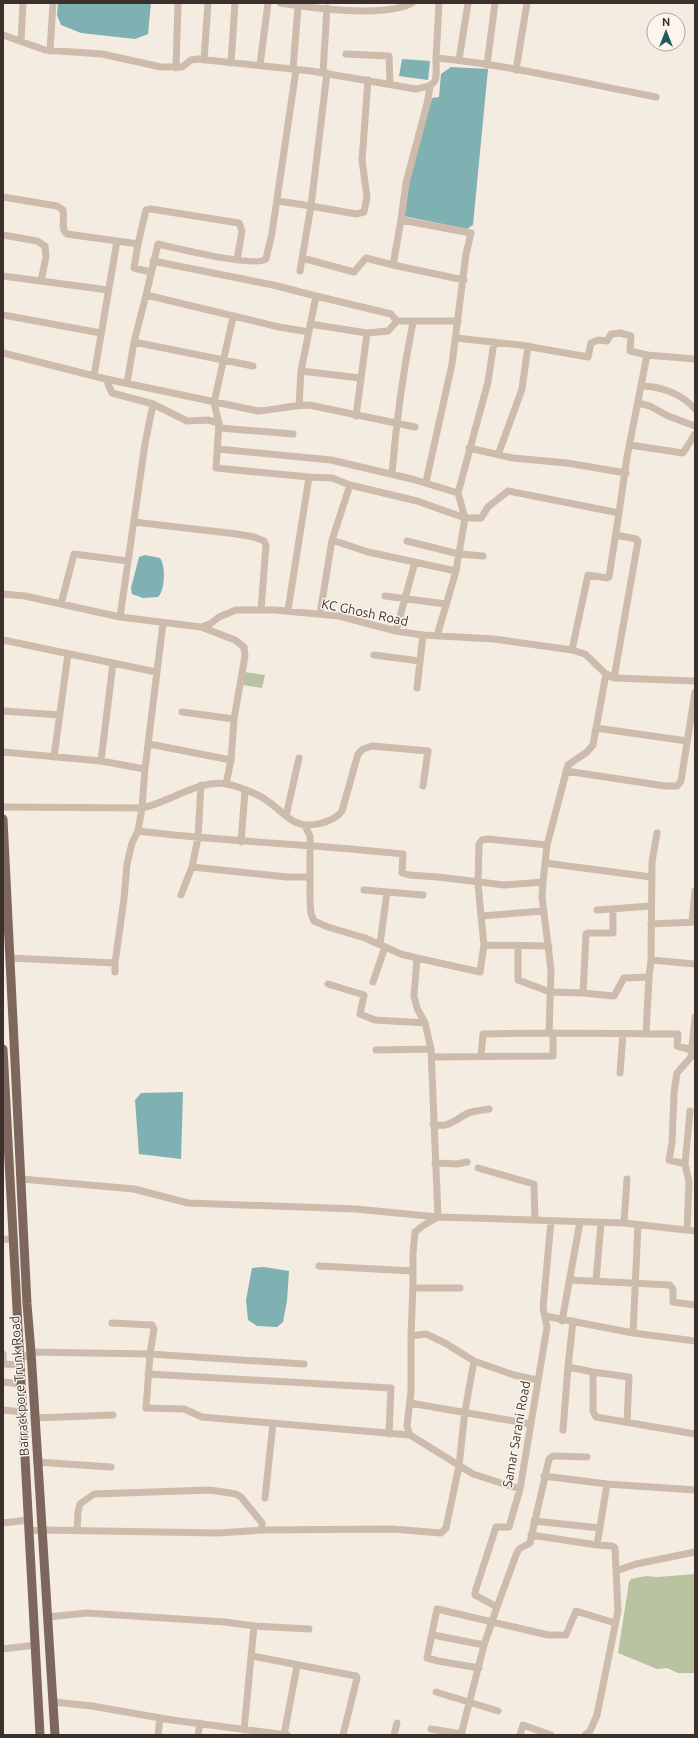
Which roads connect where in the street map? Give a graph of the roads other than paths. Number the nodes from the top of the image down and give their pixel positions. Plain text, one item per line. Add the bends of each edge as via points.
1 (23, 3) edge
2 (53, 3) edge
3 (178, 3) edge
4 (208, 3) edge
5 (236, 3) edge
6 (268, 3) edge
7 (280, 3) edge
8 (412, 3) edge
9 (439, 3) edge
10 (468, 3) edge
11 (495, 3) edge
12 (527, 3) edge
13 (298, 6) junction
14 (327, 8) junction
15 (3, 35) edge
16 (21, 41) junction
17 (50, 51) junction
18 (346, 54) dead end
19 (436, 58) junction
20 (204, 60) junction
21 (459, 60) junction
22 (231, 63) junction
23 (260, 65) junction
24 (487, 65) junction
25 (176, 68) junction
26 (294, 69) junction
27 (516, 70) junction
28 (325, 73) junction
29 (368, 80) junction
30 (390, 83) junction
31 (430, 86) junction
32 (656, 97) dead end
33 (3, 197) edge
34 (278, 201) junction
35 (311, 206) junction
36 (401, 220) junction
37 (3, 235) edge
38 (117, 241) junction
39 (138, 244) junction
40 (302, 258) junction
41 (237, 260) junction
42 (153, 261) junction
43 (393, 265) junction
44 (300, 271) dead end
45 (151, 272) junction
46 (3, 276) edge
47 (464, 280) junction
48 (41, 281) junction
49 (108, 290) junction
50 (146, 295) junction
51 (316, 296) junction
52 (3, 315) edge
53 (233, 317) junction
54 (397, 321) junction
55 (458, 321) junction
56 (413, 322) junction
57 (310, 324) junction
58 (309, 332) junction
59 (101, 333) junction
60 (367, 333) junction
61 (456, 338) junction
62 (134, 342) junction
63 (494, 342) junction
64 (528, 346) junction
65 (3, 353) edge
66 (647, 355) junction
67 (695, 359) edge
68 (224, 361) junction
69 (253, 366) dead end
70 (301, 371) junction
71 (94, 376) junction
72 (360, 378) junction
73 (106, 380) junction
74 (127, 383) junction
75 (641, 386) junction
76 (214, 403) junction
77 (638, 403) junction
78 (153, 404) junction
79 (299, 405) junction
80 (695, 409) edge
81 (356, 416) junction
82 (396, 423) junction
83 (219, 425) junction
84 (695, 426) edge
85 (415, 427) dead end
86 (293, 434) dead end
87 (695, 434) edge
88 (630, 445) junction
89 (469, 448) junction
90 (218, 449) junction
91 (498, 455) junction
92 (626, 473) junction
93 (392, 474) junction
94 (309, 477) junction
95 (426, 482) junction
96 (350, 485) junction
97 (458, 493) junction
98 (620, 513) junction
99 (465, 518) junction
100 (134, 522) junction
101 (616, 535) junction
102 (332, 540) junction
103 (407, 541) dead end
104 (459, 554) junction
105 (483, 556) dead end
106 (128, 561) junction
107 (415, 562) junction
108 (456, 571) junction
109 (3, 594) edge
110 (385, 596) dead end
111 (405, 599) junction
112 (60, 604) junction
113 (446, 604) junction
114 (261, 610) junction
115 (288, 610) junction
116 (320, 614) junction
117 (120, 617) junction
118 (163, 623) junction
119 (201, 627) junction
120 (396, 631) junction
121 (423, 635) junction
122 (437, 636) junction
123 (3, 640) edge
124 (572, 650) junction
125 (68, 654) junction
126 (374, 655) dead end
127 (420, 661) junction
128 (113, 663) junction
129 (156, 672) junction
130 (606, 674) junction
131 (614, 678) junction
132 (695, 681) edge
133 (417, 688) dead end
134 (695, 692) edge
135 (3, 711) edge
136 (182, 712) dead end
137 (60, 715) junction
138 (234, 719) junction
139 (596, 728) junction
140 (687, 740) junction
141 (148, 744) junction
142 (3, 752) edge
143 (54, 758) junction
144 (299, 758) dead end
145 (231, 760) junction
146 (101, 761) junction
147 (145, 769) junction
148 (566, 771) junction
149 (226, 784) junction
150 (201, 785) junction
151 (423, 786) dead end
152 (245, 791) junction
153 (3, 807) edge
154 (142, 808) junction
155 (286, 816) junction
156 (3, 819) edge
157 (306, 826) junction
158 (138, 831) junction
159 (657, 833) dead end
160 (198, 838) junction
161 (241, 842) junction
162 (547, 845) junction
163 (310, 846) junction
164 (545, 863) junction
165 (192, 867) junction
166 (651, 877) junction
167 (310, 878) junction
168 (543, 882) junction
169 (478, 883) junction
170 (364, 890) dead end
171 (695, 891) edge
172 (387, 892) junction
173 (181, 895) dead end
174 (423, 895) dead end
175 (650, 906) junction
176 (613, 909) junction
177 (598, 910) dead end
178 (544, 911) junction
179 (481, 916) junction
180 (693, 922) edge
181 (651, 924) junction
182 (484, 945) junction
183 (382, 946) junction
184 (518, 946) junction
185 (548, 946) junction
186 (10, 958) junction
187 (417, 958) junction
188 (651, 960) junction
189 (115, 962) junction
190 (695, 964) edge
191 (115, 972) dead end
192 (649, 977) junction
193 (373, 982) dead end
194 (328, 984) dead end
195 (550, 992) junction
196 (583, 993) junction
197 (695, 1018) edge
198 (425, 1023) junction
199 (551, 1033) junction
200 (623, 1034) junction
201 (646, 1034) junction
202 (14, 1049) junction
203 (3, 1050) edge
204 (376, 1050) dead end
205 (692, 1050) junction
206 (432, 1053) junction
207 (481, 1057) junction
208 (620, 1073) dead end
209 (4, 1097) edge
210 (489, 1109) dead end
211 (690, 1111) dead end
212 (433, 1124) junction
213 (5, 1133) edge
214 (467, 1162) dead end
215 (435, 1163) junction
216 (685, 1164) junction
217 (478, 1168) dead end
218 (21, 1179) junction
219 (627, 1179) dead end
220 (438, 1217) junction
221 (535, 1220) junction
222 (552, 1221) junction
223 (580, 1222) junction
224 (601, 1222) junction
225 (624, 1223) junction
226 (638, 1225) junction
227 (687, 1230) junction
228 (695, 1231) edge
229 (3, 1239) edge
230 (14, 1240) junction
231 (319, 1266) dead end
232 (413, 1271) junction
233 (570, 1280) junction
234 (596, 1281) junction
235 (635, 1282) junction
236 (413, 1288) junction
237 (460, 1288) dead end
238 (695, 1305) edge
239 (545, 1316) junction
240 (562, 1321) junction
241 (573, 1321) junction
242 (112, 1323) dead end
243 (633, 1333) junction
244 (411, 1336) junction
245 (695, 1341) edge
246 (31, 1352) junction
247 (3, 1354) edge
248 (150, 1354) junction
249 (474, 1360) junction
250 (20, 1362) junction
251 (3, 1363) edge
252 (304, 1364) dead end
253 (568, 1367) junction
254 (593, 1372) junction
255 (148, 1374) junction
256 (537, 1380) junction
257 (3, 1382) edge
258 (21, 1384) junction
259 (410, 1403) junction
260 (3, 1410) edge
261 (465, 1411) junction
262 (23, 1412) junction
263 (113, 1415) dead end
264 (34, 1418) junction
265 (628, 1422) junction
266 (273, 1423) junction
267 (531, 1424) junction
268 (563, 1430) dead end
269 (389, 1434) junction
270 (695, 1434) edge
271 (410, 1435) junction
272 (587, 1457) dead end
273 (38, 1462) junction
274 (459, 1466) junction
275 (111, 1467) dead end
276 (544, 1476) junction
277 (607, 1484) junction
278 (520, 1489) junction
279 (695, 1490) edge
280 (266, 1498) dead end
281 (28, 1520) junction
282 (534, 1521) junction
283 (3, 1523) edge
284 (600, 1528) junction
285 (42, 1530) junction
286 (262, 1530) junction
287 (29, 1531) junction
288 (77, 1531) junction
289 (531, 1535) junction
290 (598, 1545) junction
291 (695, 1552) edge
292 (616, 1571) junction
293 (497, 1607) junction
294 (48, 1617) junction
295 (491, 1622) junction
296 (615, 1623) junction
297 (254, 1626) junction
298 (309, 1629) dead end
299 (432, 1635) junction
300 (36, 1645) junction
301 (484, 1645) junction
302 (3, 1649) edge
303 (252, 1656) junction
304 (297, 1666) junction
305 (479, 1668) junction
306 (436, 1692) dead end
307 (53, 1702) junction
308 (470, 1702) junction
309 (498, 1711) dead end
310 (160, 1718) junction
311 (199, 1723) junction
312 (397, 1723) dead end
313 (431, 1729) dead end
314 (244, 1730) junction
315 (462, 1734) edge
316 (40, 1735) edge
317 (55, 1735) edge
318 (158, 1735) edge
319 (198, 1735) edge
320 (285, 1735) edge
321 (343, 1735) edge
322 (394, 1735) edge
323 (520, 1735) edge
324 (551, 1735) edge
325 (586, 1735) edge

1 - 16 street
2 - 17 street
3 - 25 street
4 - 20 street
5 - 22 street
6 - 23 street
7 - 13 street
8 - 14 street via 392,10
9 - 19 street
10 - 21 street
11 - 24 street
12 - 27 street
13 - 14 street
13 - 26 street
14 - 28 street
15 - 16 street
16 - 17 street
17 - 25 street via 102,54
18 - 30 street via 389,56
19 - 21 street
19 - 31 street via 436,78
20 - 22 street
20 - 25 street via 191,60
21 - 24 street
22 - 23 street
23 - 26 street
24 - 27 street
26 - 28 street
26 - 34 street
27 - 32 street
28 - 29 street
28 - 35 street
29 - 30 street
29 - 35 street via 362,160 367,198 364,212 356,214
30 - 31 street via 416,89
31 - 36 street via 406,183
33 - 38 street via 57,206 63,210 63,227 67,234
34 - 35 street
34 - 41 street via 266,260
35 - 40 street
36 - 43 street
36 - 47 street via 471,233
37 - 48 street via 37,241 45,246 46,257
38 - 39 street
38 - 49 street
39 - 41 street via 143,216 148,209 239,223 242,231
39 - 45 street via 134,268
40 - 43 street via 354,272 366,258
40 - 44 street
41 - 42 street via 158,244
42 - 45 street
42 - 51 street
43 - 47 street
45 - 50 street
46 - 48 street
47 - 55 street
48 - 49 street
49 - 59 street
50 - 53 street
50 - 62 street
51 - 54 street via 391,314
51 - 57 street
52 - 59 street
53 - 58 street
53 - 68 street
54 - 56 street
54 - 60 street via 388,331
55 - 56 street
55 - 61 street
56 - 82 street
57 - 58 street
57 - 60 street
58 - 70 street
59 - 71 street
60 - 72 street
61 - 63 street
61 - 95 street
62 - 68 street
62 - 74 street
63 - 64 street
63 - 89 street via 488,382
64 - 66 street via 588,357 591,343 598,340 607,341 611,334 620,333 631,336 630,351
64 - 91 street via 522,389
65 - 71 street
66 - 67 street
66 - 75 street
68 - 69 street
68 - 76 street
70 - 72 street
70 - 79 street
71 - 73 street
72 - 81 street
73 - 74 street
73 - 78 street via 112,393
74 - 76 street
75 - 77 street
75 - 80 street via 653,386 667,391 682,398
76 - 79 street via 258,411
76 - 83 street
77 - 84 street
77 - 88 street
78 - 83 street via 188,421 208,420
78 - 100 street
79 - 81 street
81 - 82 street
82 - 85 street
82 - 93 street
83 - 86 street
83 - 90 street
87 - 88 street via 683,453
88 - 92 street
89 - 91 street
89 - 97 street
90 - 93 street via 331,460
90 - 94 street via 216,468
91 - 92 street
92 - 98 street
93 - 95 street
94 - 96 street via 332,478
94 - 115 street
95 - 97 street
96 - 99 street via 417,501
96 - 102 street
97 - 99 street
98 - 99 street via 508,491 488,507 481,518
98 - 101 street
99 - 104 street
100 - 106 street
100 - 114 street via 237,534 264,541 266,545
101 - 124 street via 608,578 588,575
101 - 131 street via 638,541
102 - 107 street via 368,552
102 - 116 street
103 - 104 street
104 - 105 street
104 - 108 street
106 - 112 street via 74,554
106 - 117 street
107 - 108 street
107 - 111 street
108 - 113 street
109 - 112 street
110 - 111 street
111 - 113 street
111 - 120 street
112 - 117 street
113 - 122 street
114 - 115 street, KC Ghosh Road
114 - 119 street, KC Ghosh Road via 236,610
115 - 116 street, KC Ghosh Road
116 - 120 street, KC Ghosh Road via 339,616
117 - 118 street
118 - 119 street
118 - 129 street
119 - 138 street via 236,640 244,648 245,656
120 - 121 street, KC Ghosh Road
121 - 122 street, KC Ghosh Road
121 - 127 street
122 - 124 street, KC Ghosh Road via 494,639
123 - 125 street
124 - 130 street, KC Ghosh Road via 585,654
125 - 128 street
125 - 137 street
126 - 127 street
127 - 133 street
128 - 129 street
128 - 146 street
129 - 141 street
130 - 131 street, KC Ghosh Road
130 - 139 street
131 - 132 street, KC Ghosh Road
134 - 140 street
135 - 137 street
136 - 138 street
137 - 143 street
138 - 145 street
139 - 140 street
139 - 148 street via 593,745 568,765
140 - 148 street via 681,781 675,787
141 - 145 street
141 - 147 street
142 - 143 street
143 - 146 street
144 - 155 street
145 - 149 street
146 - 147 street
147 - 154 street
148 - 162 street
149 - 150 street
149 - 152 street
150 - 154 street
150 - 160 street
151 - 157 street via 428,751 367,747 358,754 344,808 340,814 330,820
152 - 155 street via 265,799
152 - 161 street
153 - 154 street
154 - 158 street
155 - 157 street
156 - 186 main road, Barrackpore Trunk Road
157 - 163 street
158 - 160 street
158 - 189 street via 127,864
159 - 166 street
160 - 161 street
160 - 165 street
161 - 163 street
162 - 164 street
162 - 169 street via 482,840 479,844
163 - 167 street
163 - 169 street via 403,854 402,873
164 - 166 street
164 - 168 street
165 - 167 street
165 - 173 street
166 - 175 street
167 - 183 street via 311,914 314,921
168 - 169 street via 504,885
168 - 178 street
169 - 179 street
170 - 172 street
171 - 180 street
172 - 174 street
172 - 183 street
175 - 176 street
175 - 181 street
176 - 177 street
176 - 196 street via 613,933 586,934
178 - 179 street
178 - 185 street
179 - 182 street
180 - 181 street
181 - 188 street
182 - 184 street
182 - 187 street via 480,972
183 - 187 street
183 - 193 street
184 - 185 street
184 - 195 street via 517,980
185 - 195 street
186 - 189 street
186 - 202 main road, Barrackpore Trunk Road
187 - 198 street via 414,996
188 - 190 street
188 - 192 street
189 - 191 street
192 - 196 street via 624,978 614,996
192 - 201 street
194 - 198 street via 364,995 360,1014 375,1020
195 - 196 street
195 - 199 street
197 - 205 street
198 - 206 street
199 - 200 street
199 - 207 street via 483,1034
199 - 207 street via 553,1056
200 - 201 street
200 - 208 street
201 - 205 street via 678,1034 677,1046
202 - 203 street
202 - 218 main road, Barrackpore Trunk Road
203 - 209 main road, Barrackpore Trunk Road
204 - 206 street
205 - 216 street via 691,1056 677,1073 669,1160
206 - 207 street
206 - 212 street
209 - 213 main road, Barrackpore Trunk Road
210 - 212 street via 468,1113 452,1124
211 - 216 street
212 - 215 street
213 - 230 main road, Barrackpore Trunk Road
214 - 215 street
215 - 220 street
216 - 227 street via 689,1182
217 - 221 street via 534,1184
218 - 220 street via 134,1189 188,1203 356,1209
218 - 246 main road, Barrackpore Trunk Road
219 - 225 street
220 - 221 street
220 - 232 street via 415,1232
221 - 222 street
222 - 223 street
222 - 239 street, Samar Sarani Road via 543,1308
223 - 224 street
223 - 233 street
224 - 225 street
224 - 234 street
225 - 226 street
226 - 227 street
226 - 235 street
227 - 228 street
229 - 230 street
230 - 250 main road, Barrackpore Trunk Road
231 - 232 street
232 - 236 street
233 - 234 street
233 - 240 street
234 - 235 street
235 - 238 street via 670,1285 675,1304
235 - 243 street
236 - 237 street
236 - 244 street
239 - 240 street
239 - 256 street, Samar Sarani Road via 547,1327
240 - 241 street
241 - 243 street
241 - 253 street
242 - 248 street via 152,1325 154,1329
243 - 245 street
244 - 249 street via 426,1334
244 - 259 street
246 - 248 street
246 - 250 street
246 - 264 main road, Barrackpore Trunk Road
247 - 251 street
248 - 252 street
248 - 255 street
249 - 256 street via 514,1375
249 - 261 street
250 - 251 street
250 - 258 main road, Barrackpore Trunk Road
253 - 254 street
253 - 268 street
254 - 265 street via 593,1411 596,1417
254 - 265 street via 629,1378
255 - 266 street via 146,1408 184,1409 202,1417
255 - 269 street via 391,1388
256 - 267 street, Samar Sarani Road
257 - 258 street
258 - 262 main road, Barrackpore Trunk Road
259 - 261 street
259 - 271 street via 407,1426
260 - 262 street
261 - 267 street
261 - 274 street
262 - 281 main road, Barrackpore Trunk Road
263 - 264 street
264 - 273 main road, Barrackpore Trunk Road
265 - 270 street
266 - 269 street
266 - 280 street
267 - 278 street, Samar Sarani Road
269 - 271 street
271 - 274 street
272 - 276 street via 553,1456 549,1459
273 - 275 street
273 - 285 main road, Barrackpore Trunk Road
274 - 278 street via 472,1474
274 - 286 street via 446,1528 441,1533 392,1529
276 - 277 street
276 - 282 street
277 - 279 street
277 - 284 street
278 - 293 street, Samar Sarani Road via 509,1527 496,1527 475,1592 475,1595
281 - 283 street
281 - 287 main road, Barrackpore Trunk Road
282 - 284 street
282 - 289 street
284 - 290 street
285 - 287 street
285 - 288 street
285 - 294 main road, Barrackpore Trunk Road
286 - 288 street via 218,1533
286 - 288 street via 262,1523 241,1497 210,1490 94,1494 80,1504
287 - 300 main road, Barrackpore Trunk Road
289 - 290 street
289 - 293 street via 530,1543 519,1549 516,1555
290 - 292 street via 615,1548
291 - 292 street via 636,1564
292 - 296 street via 618,1611
293 - 295 street
294 - 297 street via 86,1613
294 - 307 main road, Barrackpore Trunk Road
295 - 296 street via 548,1635 566,1635 576,1611
295 - 299 street via 437,1609
295 - 301 street
296 - 325 street via 597,1716
297 - 298 street
297 - 303 street
299 - 301 street
299 - 305 street via 427,1658
300 - 302 street
300 - 316 main road, Barrackpore Trunk Road
301 - 305 street
303 - 304 street
303 - 314 street
304 - 320 street
304 - 321 street via 356,1676
305 - 308 street
306 - 308 street
307 - 310 street
307 - 317 main road, Barrackpore Trunk Road
308 - 309 street
308 - 315 street
310 - 311 street
310 - 318 street
311 - 314 street
311 - 319 street
312 - 322 street
313 - 315 street
314 - 320 street
323 - 324 street via 523,1725

